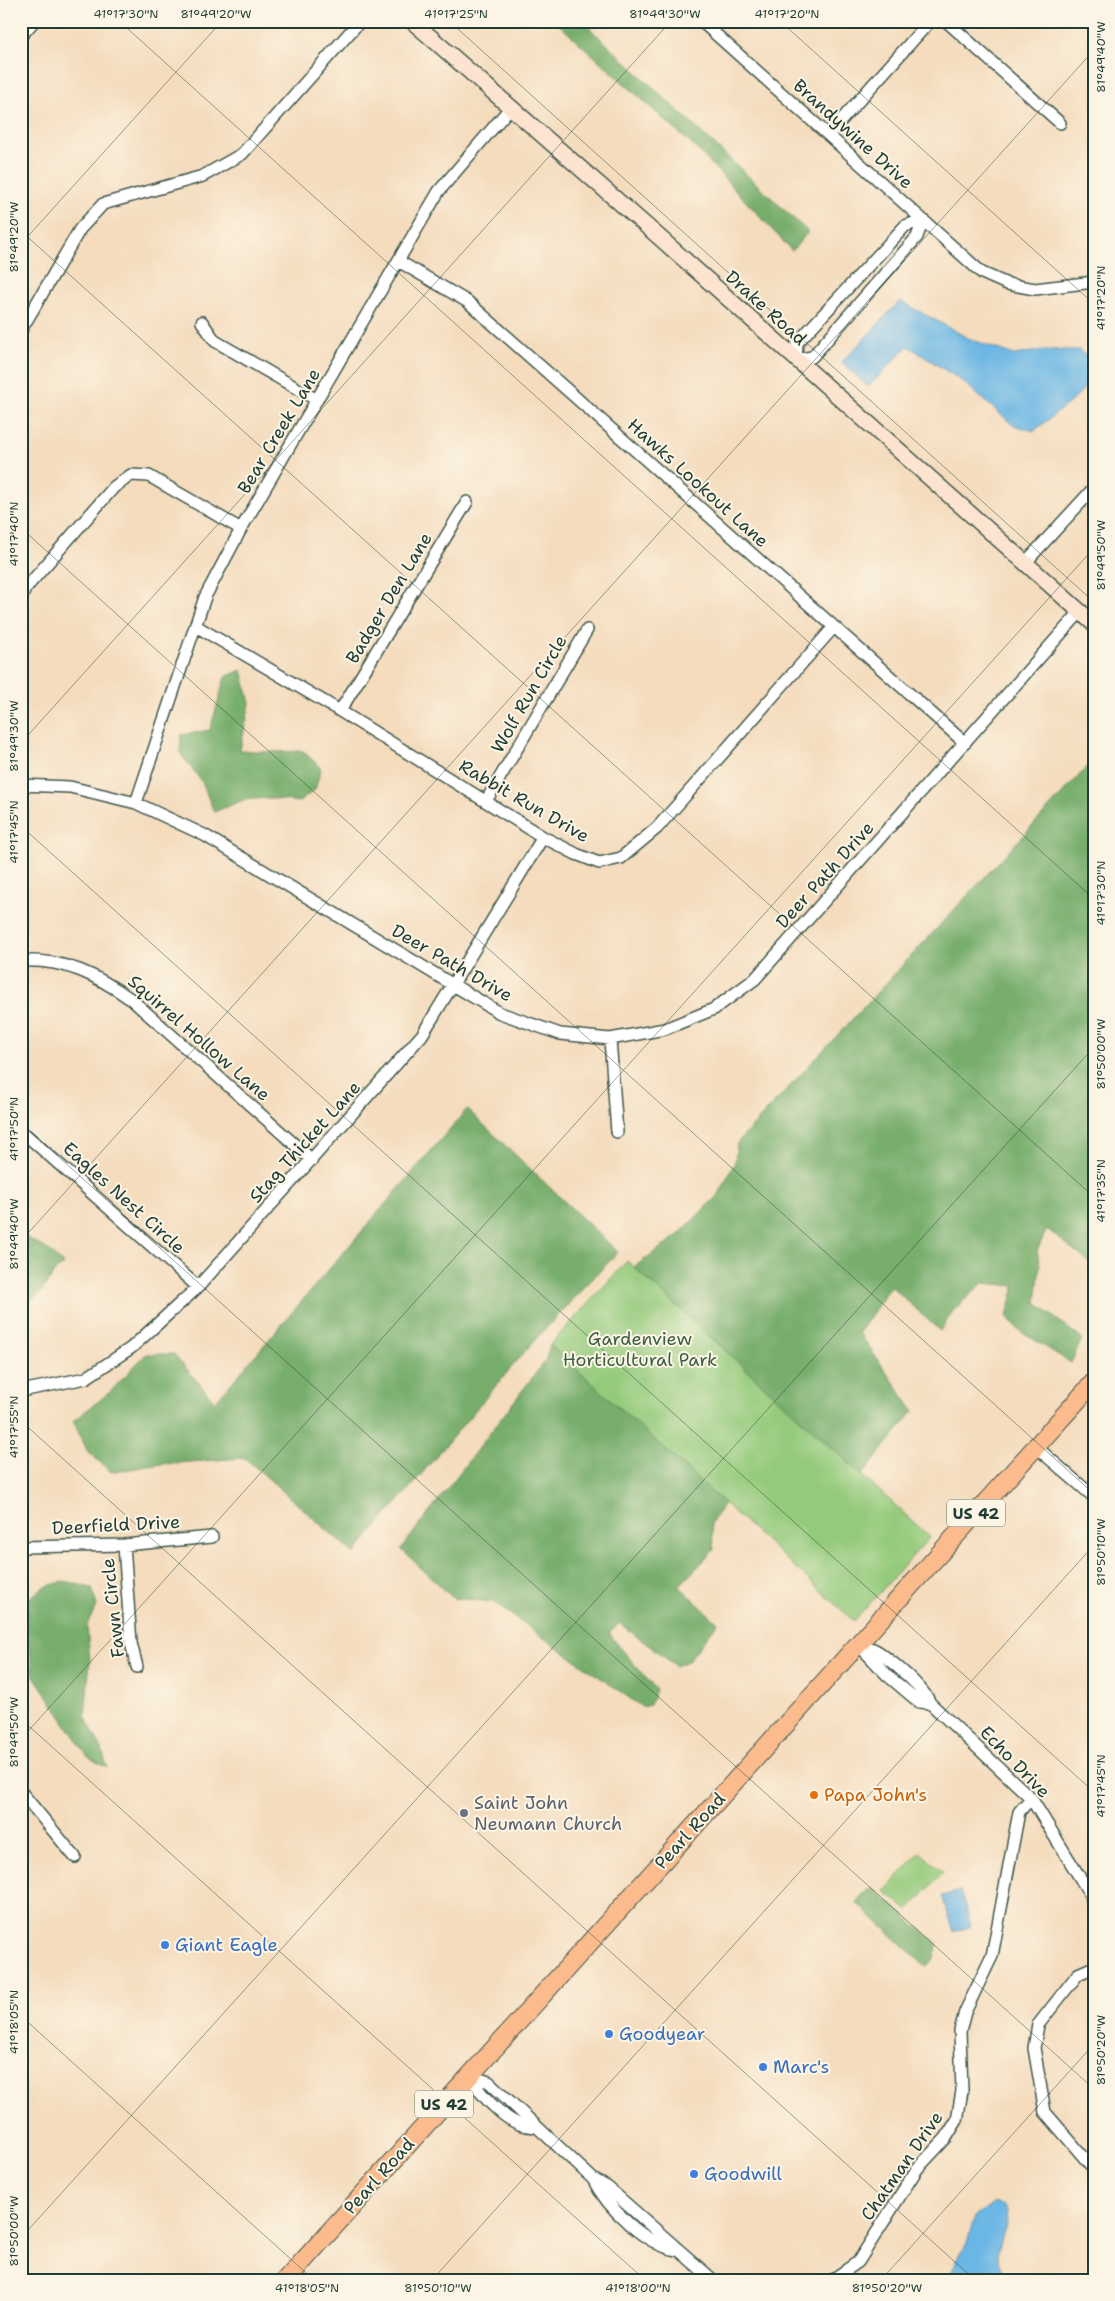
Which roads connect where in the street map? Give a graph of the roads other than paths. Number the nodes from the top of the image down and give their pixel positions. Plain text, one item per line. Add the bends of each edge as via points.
1 (34, 21) edge
2 (360, 21) edge
3 (412, 21) edge
4 (700, 21) edge
5 (930, 21) edge
6 (946, 21) edge
7 (21, 36) edge
8 (510, 108) junction
9 (1060, 123) dead end
10 (828, 135) junction
11 (923, 220) junction
12 (400, 262) junction
13 (1094, 282) edge
14 (202, 322) dead end
15 (21, 330) edge
16 (796, 360) junction
17 (317, 400) junction
18 (1094, 488) edge
19 (467, 502) dead end
20 (241, 529) junction
21 (1025, 563) junction
22 (21, 599) edge
23 (1080, 612) junction
24 (1094, 624) edge
25 (196, 626) junction
26 (834, 628) junction
27 (587, 630) dead end
28 (340, 711) junction
29 (965, 743) junction
30 (21, 785) edge
31 (486, 801) junction
32 (136, 803) junction
33 (543, 837) junction
34 (21, 961) edge
35 (453, 987) junction
36 (610, 1039) junction
37 (617, 1132) dead end
38 (26, 1134) dead end
39 (312, 1160) junction
40 (198, 1287) junction
41 (1094, 1382) edge
42 (21, 1390) edge
43 (1035, 1446) junction
44 (1094, 1497) edge
45 (212, 1537) dead end
46 (124, 1545) junction
47 (21, 1547) edge
48 (858, 1644) junction
49 (137, 1667) dead end
50 (21, 1792) edge
51 (1031, 1798) junction
52 (75, 1856) dead end
53 (1093, 1897) edge
54 (1094, 1967) edge
55 (470, 2076) junction
56 (1094, 2169) edge
57 (286, 2280) edge
58 (713, 2280) edge
59 (832, 2280) edge

1 - 7 street
2 - 15 street via 242,154 203,176 103,204 80,229
3 - 8 street, Drake Road
4 - 10 street, Brandywine Drive
5 - 10 street
6 - 9 street
8 - 12 street, Bear Creek Lane via 439,191
8 - 16 street, Drake Road
10 - 11 street, Brandywine Drive
11 - 13 street, Brandywine Drive via 982,273 1007,284 1035,289
11 - 16 street via 917,237 812,357
11 - 16 street via 905,226 797,343
12 - 17 street, Bear Creek Lane
12 - 26 street, Hawks Lookout Lane via 468,302
14 - 17 street via 215,342
16 - 21 street, Drake Road
17 - 20 street, Bear Creek Lane
18 - 21 street
19 - 28 street, Badger Den Lane
20 - 22 street via 149,476 131,475 114,487 25,589
20 - 25 street, Bear Creek Lane via 205,597
21 - 23 street, Drake Road
23 - 24 street, Drake Road
23 - 29 street, Deer Path Drive
25 - 28 street, Rabbit Run Drive
25 - 32 street, Bear Creek Lane
26 - 29 street, Hawks Lookout Lane
26 - 33 street, Rabbit Run Drive via 658,828 621,858 598,863
27 - 31 street, Wolf Run Circle
28 - 31 street, Rabbit Run Drive
29 - 36 street, Deer Path Drive via 755,980 714,1009 665,1029
30 - 32 street, Deer Path Drive via 70,787
31 - 33 street, Rabbit Run Drive
32 - 35 street, Deer Path Drive via 204,835
33 - 35 street, Stag Thicket Lane
34 - 39 street, Squirrel Hollow Lane via 54,962 103,979 132,1000
35 - 36 street, Deer Path Drive via 500,1013 560,1034
35 - 39 street, Stag Thicket Lane via 422,1034
36 - 37 street
38 - 40 street, Eagles Nest Circle
39 - 40 street, Stag Thicket Lane
40 - 42 street, Stag Thicket Lane via 131,1348 86,1378
41 - 43 main road, Pearl Road / US 42
43 - 44 street
43 - 48 main road, Pearl Road / US 42
45 - 46 street, Deerfield Drive
46 - 47 street, Deerfield Drive
46 - 49 street, Fawn Circle via 131,1642
48 - 51 street, Echo Drive via 918,1702 930,1703
48 - 55 main road, Pearl Road / US 42
50 - 52 street
51 - 53 street, Echo Drive
51 - 59 street, Chatman Drive via 1019,1812 992,1956 965,2012 960,2032 962,2091 957,2120 946,2138 917,2169 858,2262
54 - 56 street via 1078,1974 1038,2025 1034,2048 1045,2112
55 - 57 main road, Pearl Road / US 42
55 - 58 street via 479,2093 511,2119 528,2128 536,2126 593,2179 602,2196 633,2226 654,2242 681,2251

